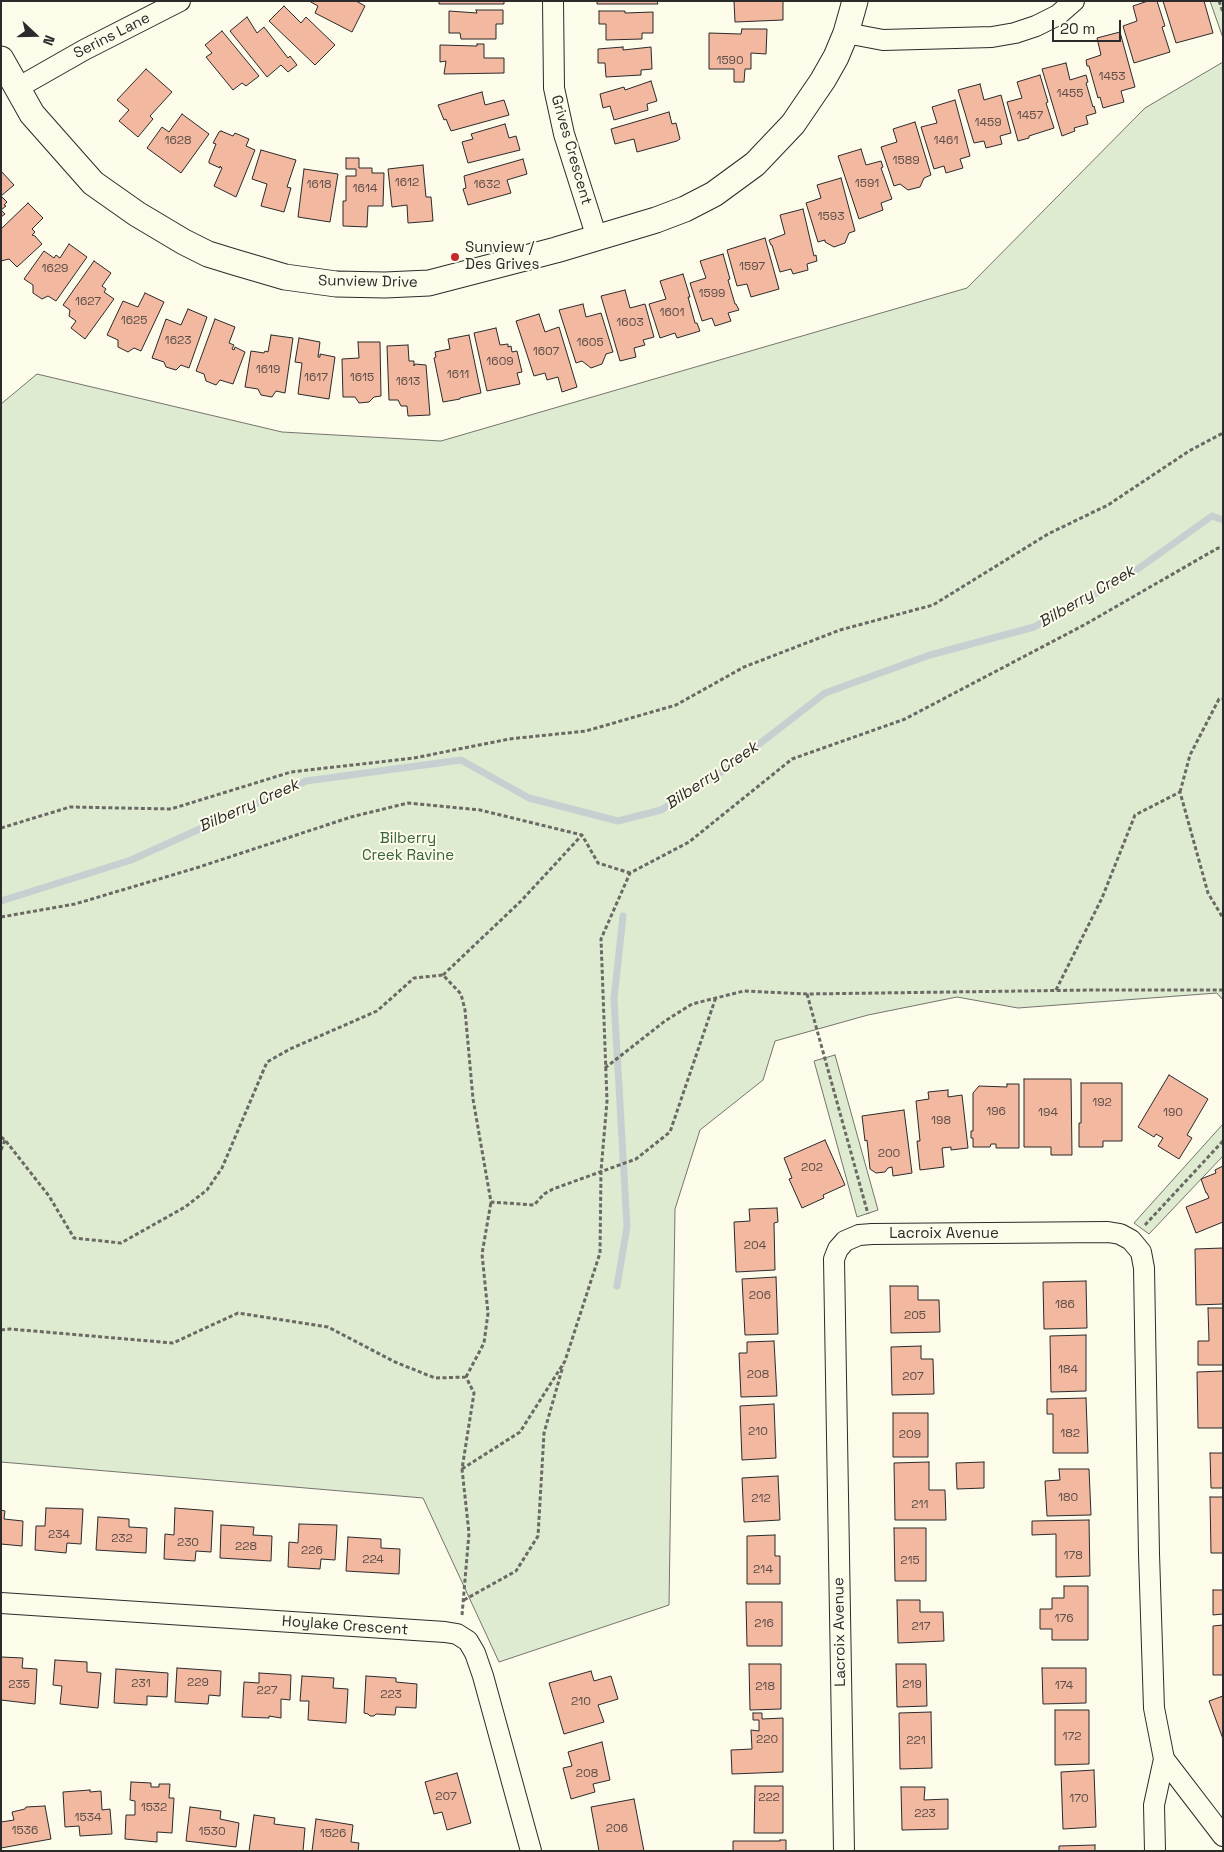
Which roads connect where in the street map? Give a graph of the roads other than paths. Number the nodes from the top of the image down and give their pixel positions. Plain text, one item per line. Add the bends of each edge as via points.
1 (180, 1) edge
2 (553, 1) edge
3 (855, 1) edge
4 (1074, 1) edge
5 (846, 33) junction
6 (1, 59) edge
7 (19, 87) junction
8 (597, 238) junction
9 (1, 1603) edge
10 (1164, 1759) junction
11 (1223, 1836) edge
12 (531, 1851) edge
13 (844, 1851) edge
14 (1155, 1851) edge

1 - 7 street, Serins Lane
2 - 8 street, Grives Crescent via 554,88 564,134
3 - 5 street, Sunview Drive
4 - 5 street via 1058,15 1036,26 992,37 883,40
5 - 8 street, Sunview Drive via 809,103 755,164 714,194 685,209
6 - 7 street, Sunview Drive
7 - 8 street, Sunview Drive via 32,114 93,182 114,199 208,254 285,277 336,284 429,283
9 - 12 street, Hoylake Crescent via 457,1634 468,1641 483,1676
10 - 11 street
10 - 13 street, Lacroix Avenue via 1154,1708 1144,1268 1141,1252 1131,1240 1108,1232 859,1235 845,1241 834,1259
10 - 14 street via 1154,1806

